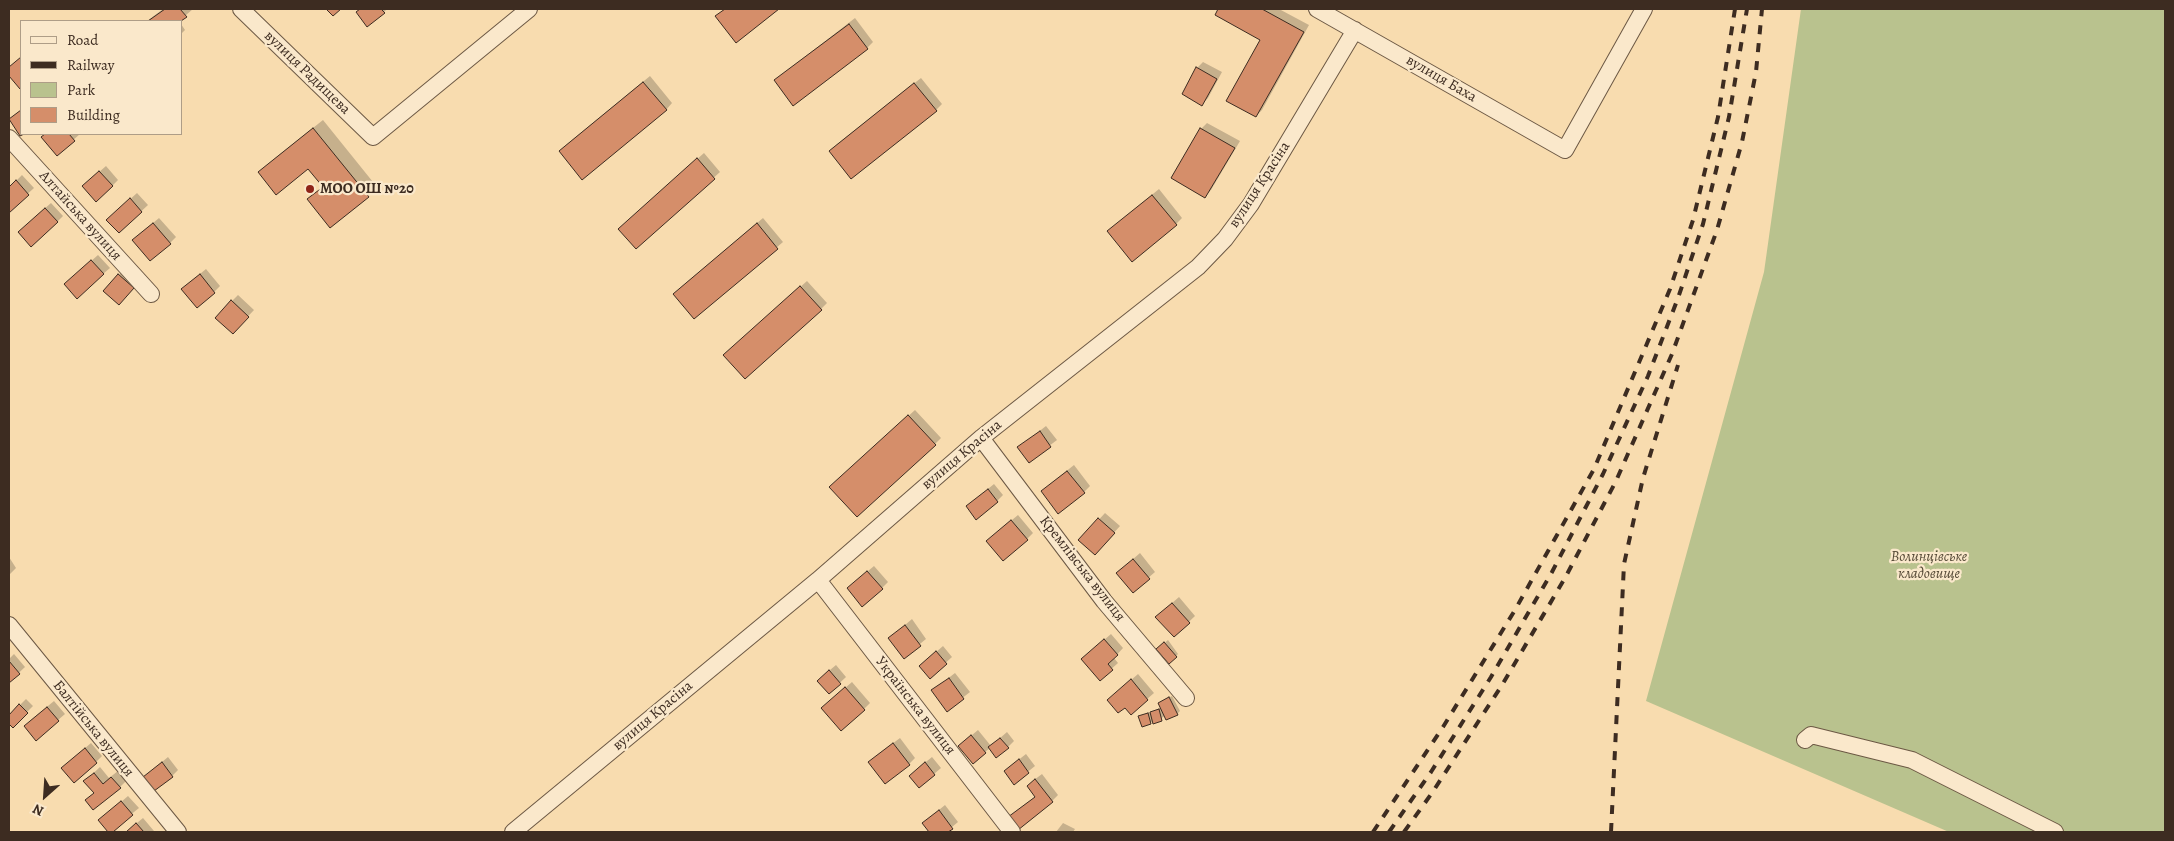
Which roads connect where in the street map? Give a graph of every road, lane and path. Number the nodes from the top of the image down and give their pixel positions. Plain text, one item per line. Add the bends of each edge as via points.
1 (241, 9) edge
2 (529, 9) edge
3 (1317, 9) edge
4 (1644, 9) edge
5 (1355, 30) junction
6 (9, 138) edge
7 (151, 294) dead end
8 (980, 438) junction
9 (818, 580) junction
10 (9, 625) edge
11 (1186, 698) dead end
12 (1805, 740) dead end
13 (178, 832) edge
14 (513, 832) edge
15 (1012, 832) edge
16 (2055, 832) edge

1 - 2 street, вулиця Радищева via 373,137
3 - 5 street, вулиця Баха
4 - 5 street, вулиця Баха via 1565,150
5 - 8 street, вулиця Красіна via 1251,204 1225,239 1198,267
6 - 7 street, Алтайська вулиця
8 - 9 street, вулиця Красіна
8 - 11 street, Кремлівська вулиця via 1104,601
9 - 14 street, вулиця Красіна
9 - 15 street, Українська вулиця
10 - 13 street, Балтійська вулиця
12 - 16 street via 1811,735 1912,760

